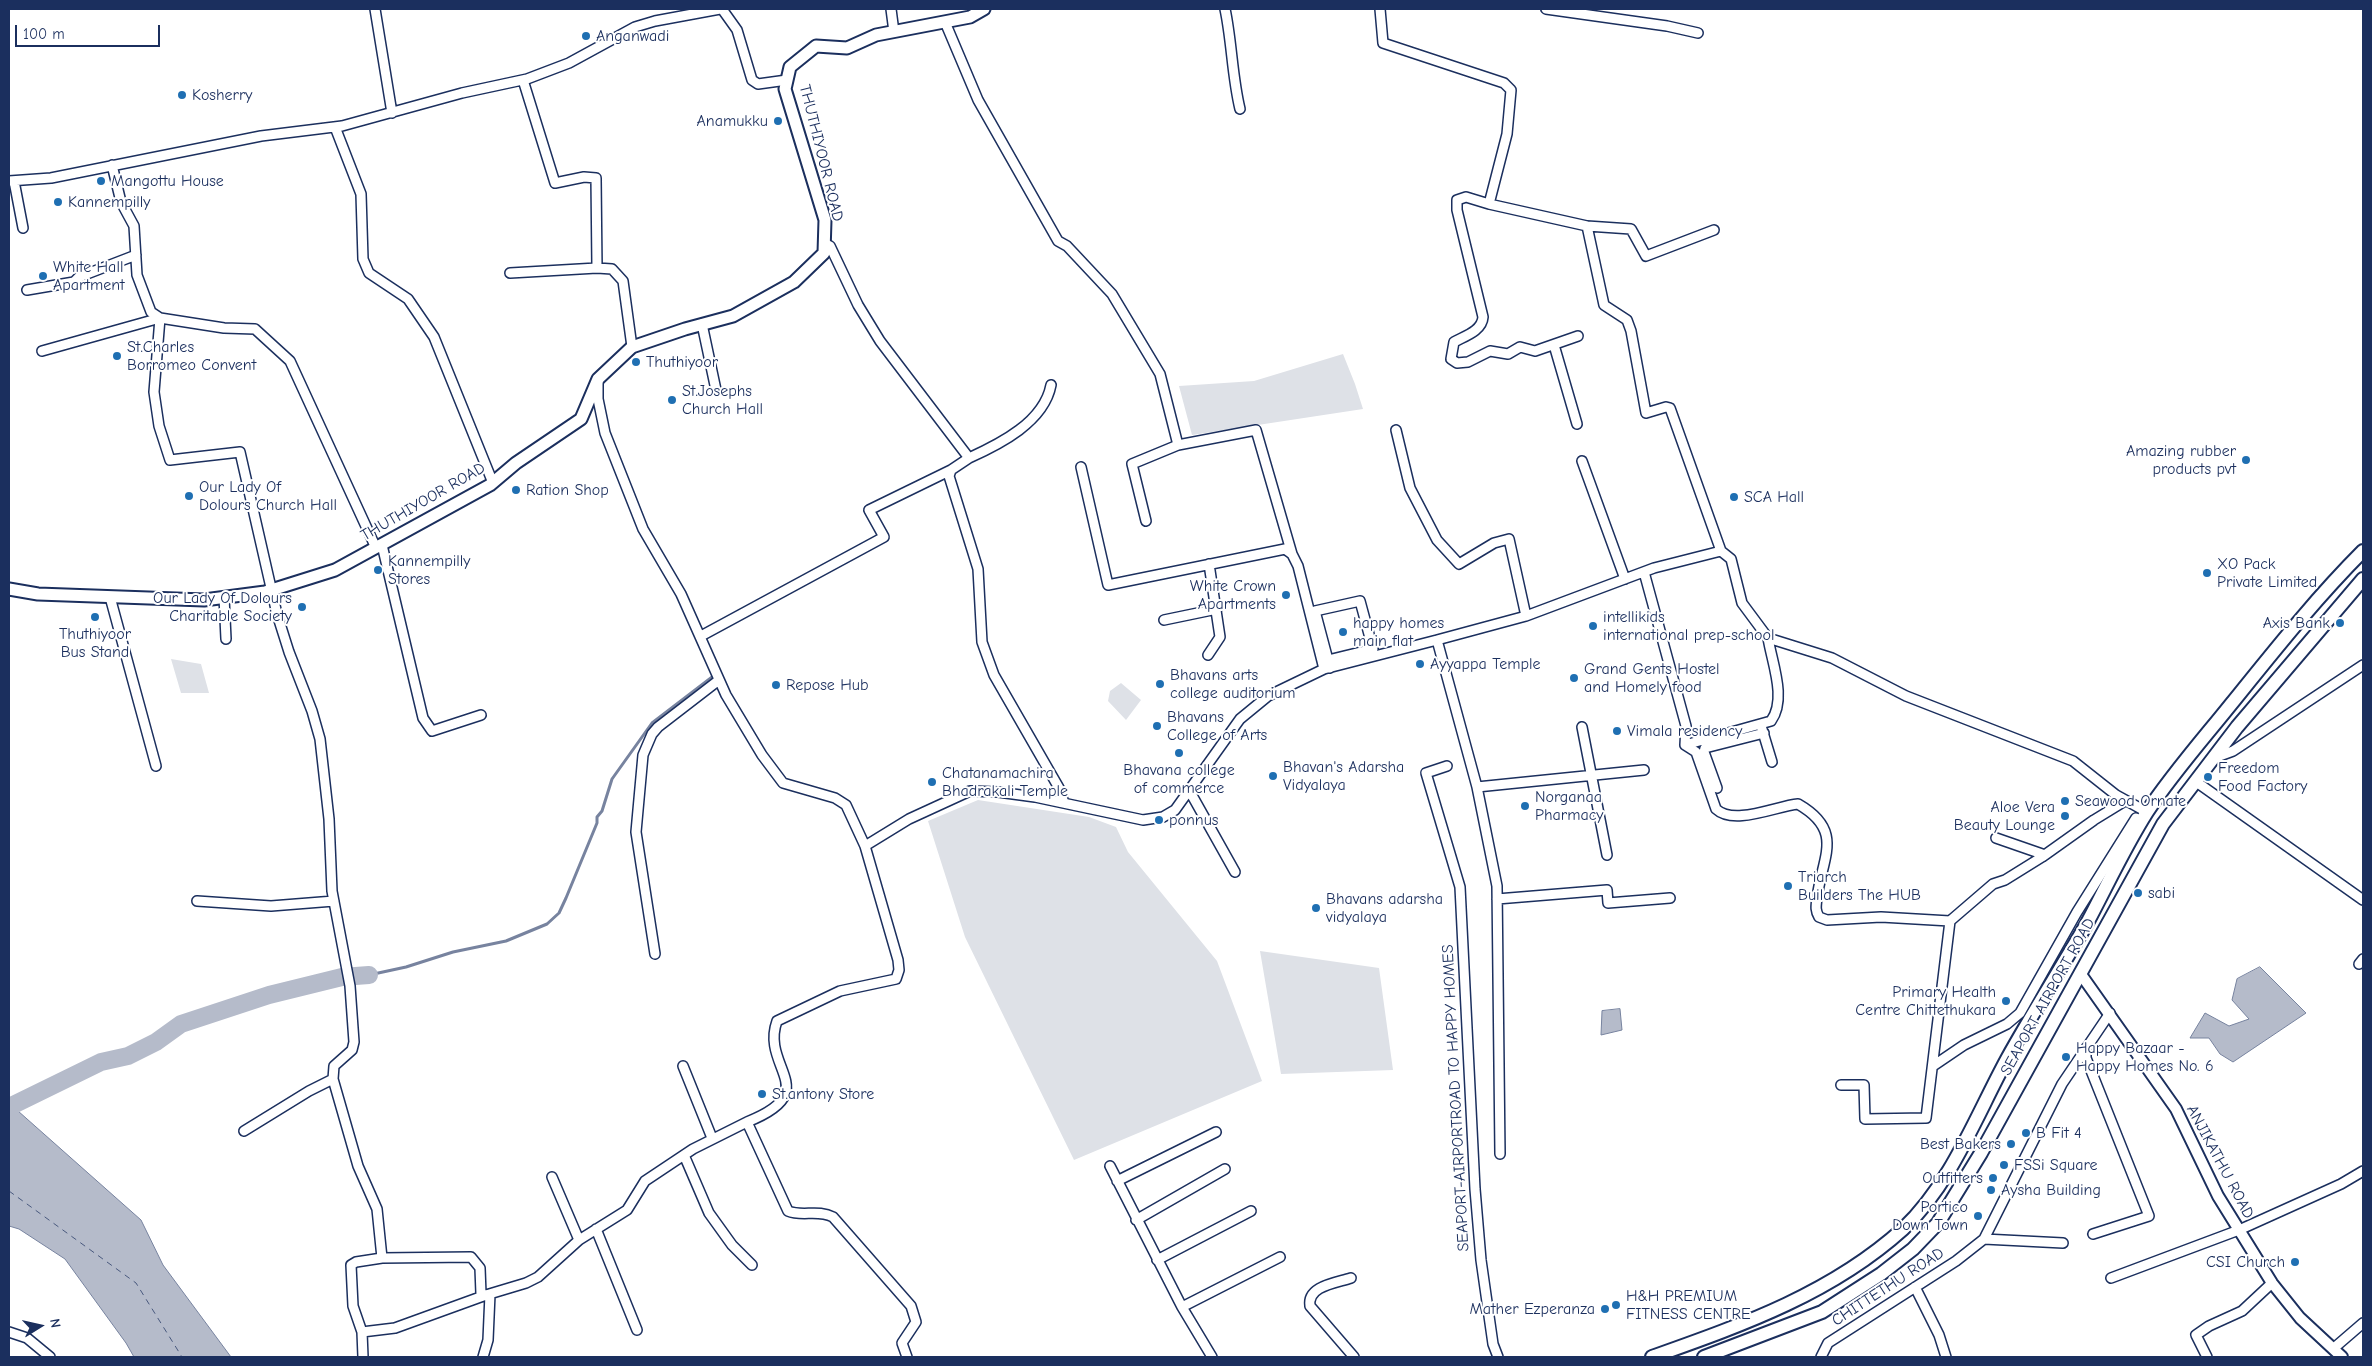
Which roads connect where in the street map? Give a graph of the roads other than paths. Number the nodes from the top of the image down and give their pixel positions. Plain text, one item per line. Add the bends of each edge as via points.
1 (375, 9) edge
2 (721, 9) edge
3 (891, 9) edge
4 (984, 9) edge
5 (1225, 9) edge
6 (1380, 9) edge
7 (1546, 9) edge
8 (945, 22) junction
9 (894, 32) junction
10 (1698, 33) dead end
11 (523, 80) junction
12 (787, 80) junction
13 (1240, 109) dead end
14 (392, 113) junction
15 (335, 127) junction
16 (112, 165) junction
17 (11, 181) edge
18 (1489, 204) junction
19 (1587, 226) junction
20 (23, 228) dead end
21 (1714, 230) dead end
22 (824, 242) junction
23 (136, 255) junction
24 (597, 268) junction
25 (510, 273) dead end
26 (27, 290) dead end
27 (160, 318) junction
28 (702, 324) junction
29 (1578, 336) dead end
30 (1554, 345) junction
31 (632, 347) junction
32 (42, 350) dead end
33 (598, 379) junction
34 (1050, 385) dead end
35 (716, 390) dead end
36 (1577, 424) dead end
37 (1396, 430) dead end
38 (1178, 445) junction
39 (969, 458) junction
40 (1582, 461) dead end
41 (1081, 467) dead end
42 (951, 470) junction
43 (493, 483) junction
44 (1146, 521) dead end
45 (379, 546) junction
46 (1721, 551) junction
47 (2363, 551) edge
48 (1292, 554) junction
49 (1209, 564) junction
50 (1644, 572) junction
51 (2363, 578) edge
52 (1625, 579) junction
53 (9, 589) edge
54 (271, 590) junction
55 (110, 597) junction
56 (224, 598) junction
57 (1217, 609) junction
58 (1526, 616) junction
59 (1164, 620) dead end
60 (701, 636) junction
61 (1768, 638) junction
62 (226, 639) dead end
63 (1437, 640) junction
64 (1208, 655) dead end
65 (2363, 665) edge
66 (1328, 666) junction
67 (720, 680) junction
68 (481, 715) dead end
69 (1582, 727) dead end
70 (1762, 728) junction
71 (1685, 745) junction
72 (2211, 759) junction
73 (1772, 762) dead end
74 (156, 766) dead end
75 (1447, 766) dead end
76 (1644, 770) dead end
77 (1590, 775) junction
78 (2195, 781) junction
79 (1476, 787) junction
80 (1717, 788) dead end
81 (1189, 790) junction
82 (2125, 801) junction
83 (1064, 803) junction
84 (2145, 811) junction
85 (1996, 838) dead end
86 (865, 846) junction
87 (1607, 855) dead end
88 (2045, 855) junction
89 (1235, 872) dead end
90 (1498, 898) junction
91 (1670, 898) dead end
92 (2363, 900) edge
93 (197, 901) dead end
94 (334, 901) junction
95 (1950, 922) junction
96 (655, 954) dead end
97 (2080, 973) junction
98 (2110, 1013) junction
99 (2086, 1048) junction
100 (683, 1066) dead end
101 (1933, 1066) junction
102 (333, 1079) junction
103 (1841, 1084) dead end
104 (747, 1122) junction
105 (244, 1131) dead end
106 (1216, 1132) dead end
107 (712, 1138) junction
108 (1500, 1154) dead end
109 (684, 1155) junction
110 (1110, 1166) dead end
111 (1225, 1169) dead end
112 (2363, 1173) edge
113 (552, 1177) dead end
114 (1117, 1181) junction
115 (1251, 1211) dead end
116 (1136, 1220) junction
117 (596, 1229) junction
118 (2239, 1230) junction
119 (2093, 1234) dead end
120 (1984, 1239) junction
121 (579, 1240) junction
122 (2063, 1243) dead end
123 (1280, 1257) dead end
124 (382, 1258) junction
125 (1157, 1260) junction
126 (752, 1265) dead end
127 (1351, 1278) dead end
128 (2110, 1278) dead end
129 (2272, 1283) junction
130 (1915, 1288) junction
131 (488, 1295) junction
132 (1182, 1307) junction
133 (2363, 1323) edge
134 (637, 1330) dead end
135 (9, 1332) edge
136 (362, 1332) junction
137 (2334, 1348) junction
138 (1666, 1355) edge
139 (50, 1357) edge
140 (363, 1357) edge
141 (484, 1357) edge
142 (907, 1357) edge
143 (1212, 1357) edge
144 (1354, 1357) edge
145 (1498, 1357) edge
146 (1652, 1357) edge
147 (1704, 1357) edge
148 (1821, 1357) edge
149 (1946, 1357) edge
150 (2207, 1357) edge
151 (2342, 1357) edge

1 - 14 street
2 - 11 street via 635,27 569,63
2 - 12 street via 737,30 752,80 758,84
3 - 9 street
4 - 8 main road, THUTHIYOOR ROAD via 970,17
5 - 13 street via 1233,80
6 - 18 street via 1383,43 1504,83 1511,90 1507,134
7 - 10 street
8 - 9 main road, THUTHIYOOR ROAD
8 - 38 street via 978,100 1058,241 1068,246 1112,294 1160,374
9 - 12 main road, THUTHIYOOR ROAD via 876,35 847,48 816,46 790,67
11 - 14 street
11 - 24 street via 555,183 596,178
12 - 22 main road, THUTHIYOOR ROAD via 786,89 824,220
14 - 15 street
15 - 16 street via 261,136
15 - 43 street via 361,194 362,259 370,273 408,299 434,337
16 - 17 street via 51,178
16 - 23 street via 121,202 134,226
17 - 20 street via 15,212
18 - 19 street
18 - 30 street via 1466,197 1457,200 1483,323 1454,342 1451,359 1457,363 1468,362 1490,351 1508,354 1520,347 1535,351
19 - 21 street via 1631,229 1646,256
19 - 46 street via 1604,305 1627,320 1631,331 1646,413 1670,408
22 - 28 main road, THUTHIYOOR ROAD via 824,253 794,282 733,316
22 - 39 street via 830,246 858,305 880,341
23 - 26 street via 79,277 74,282
23 - 27 street via 137,275 148,305 151,312
24 - 25 street
24 - 31 street via 612,269 623,282
27 - 32 street
27 - 45 street via 224,328 255,329 290,360
27 - 54 street via 154,392 159,426 170,460 240,452
28 - 31 main road, THUTHIYOOR ROAD
28 - 35 street
29 - 30 street
30 - 36 street
31 - 33 main road, THUTHIYOOR ROAD
33 - 43 main road, THUTHIYOOR ROAD via 581,419 516,463
33 - 60 street via 598,399 605,434 644,529
34 - 39 street via 1048,396 1019,430 1003,442
37 - 58 street via 1410,488 1437,540 1459,564 1494,543 1509,539
38 - 44 street via 1132,464
38 - 48 street via 1256,430
39 - 42 street
40 - 52 street
41 - 49 street via 1108,585
42 - 60 street via 869,510 884,537
42 - 83 street via 952,486 978,569 982,642 994,675 1059,788
43 - 45 main road, THUTHIYOOR ROAD
45 - 54 main road, THUTHIYOOR ROAD via 335,570
45 - 68 street via 423,718 432,731
46 - 50 street
46 - 61 street via 1731,559 1742,604
47 - 84 main road via 2293,628
48 - 49 street via 1285,549
48 - 66 street
49 - 57 street
50 - 52 street
50 - 71 street via 1686,726
51 - 72 main road, SEAPORT AIRPORT ROAD
52 - 58 street
53 - 55 main road, THUTHIYOOR ROAD via 38,594
54 - 56 main road, THUTHIYOOR ROAD
54 - 94 street via 320,739
55 - 56 main road, THUTHIYOOR ROAD
55 - 74 street
56 - 62 street
57 - 59 street
57 - 64 street via 1220,637
58 - 63 street
60 - 67 street
61 - 70 street via 1778,694 1777,713
61 - 82 street via 1832,658 1906,696 2073,761
63 - 66 street
63 - 79 street
65 - 72 street via 2233,750
66 - 66 street via 1315,611 1360,601 1373,649
66 - 81 street via 1268,696 1240,719
67 - 86 street via 762,755 784,782 835,798 846,805
67 - 96 street via 658,727 643,755 636,832
69 - 77 street
70 - 71 street
70 - 73 street
70 - 80 street via 1705,748
71 - 95 street via 1696,752 1716,809 1722,814 1760,813 1798,804 1826,829 1828,853 1818,887 1816,911 1819,917 1827,920 1881,917
72 - 78 main road, SEAPORT AIRPORT ROAD
75 - 145 street, SEAPORT-AIRPORTROAD TO HAPPY HOMES via 1426,773 1460,887 1474,1189 1493,1344
76 - 77 street
77 - 79 street
77 - 87 street
78 - 92 street
78 - 97 main road, SEAPORT AIRPORT ROAD via 2163,824
79 - 90 street
81 - 83 street via 1175,810 1164,817 1143,820
81 - 89 street
82 - 84 street
82 - 88 street
83 - 86 street via 998,792 970,792 909,819
84 - 101 street via 2077,912 2020,1013 2007,1024 1964,1045
84 - 138 main road via 2085,926 1924,1207 1871,1255 1812,1294
85 - 88 street
86 - 104 street via 898,960 896,979 840,991 777,1021 774,1029 777,1052 787,1093 779,1104
88 - 95 street via 1993,884
90 - 91 street via 1607,890 1608,903
90 - 108 street
93 - 94 street via 271,906
94 - 102 street via 350,986 354,1042 352,1050 334,1066
95 - 101 street
97 - 98 street, ANJIKATHU ROAD
97 - 147 main road, SEAPORT AIRPORT ROAD via 1961,1188 1938,1223 1914,1249 1882,1274 1822,1312
98 - 99 street, CHITTETHU ROAD
98 - 118 street, ANJIKATHU ROAD via 2176,1109 2218,1196
99 - 119 street via 2086,1058 2149,1216
99 - 120 street, CHITTETHU ROAD via 2062,1084
100 - 107 street
101 - 103 street via 1925,1119 1864,1119 1864,1085
102 - 105 street
102 - 124 street via 352,1149 377,1209
104 - 107 street
104 - 142 street via 788,1211 818,1212 833,1217 911,1306 916,1322 902,1343
106 - 114 street
107 - 109 street
109 - 117 street via 645,1180 627,1210
109 - 126 street via 709,1213
110 - 114 street
111 - 116 street
112 - 118 street
113 - 121 street
114 - 116 street
115 - 125 street
116 - 125 street
117 - 121 street
117 - 134 street
118 - 128 street
118 - 129 street, ANJIKATHU ROAD
120 - 122 street
120 - 130 street, CHITTETHU ROAD
121 - 131 street via 538,1277
123 - 132 street
124 - 131 street via 472,1257 480,1268 482,1294
124 - 136 street via 351,1265 353,1306
125 - 132 street
127 - 144 street via 1318,1289 1309,1301
129 - 137 street, ANJIKATHU ROAD via 2300,1318
129 - 150 street via 2242,1310 2196,1336
130 - 148 street, CHITTETHU ROAD via 1828,1343
130 - 149 street via 1939,1335
131 - 136 street via 395,1328
131 - 141 street via 488,1340
132 - 143 street
133 - 137 street
135 - 139 street via 27,1338
136 - 140 street
137 - 151 street, ANJIKATHU ROAD
138 - 146 main road

